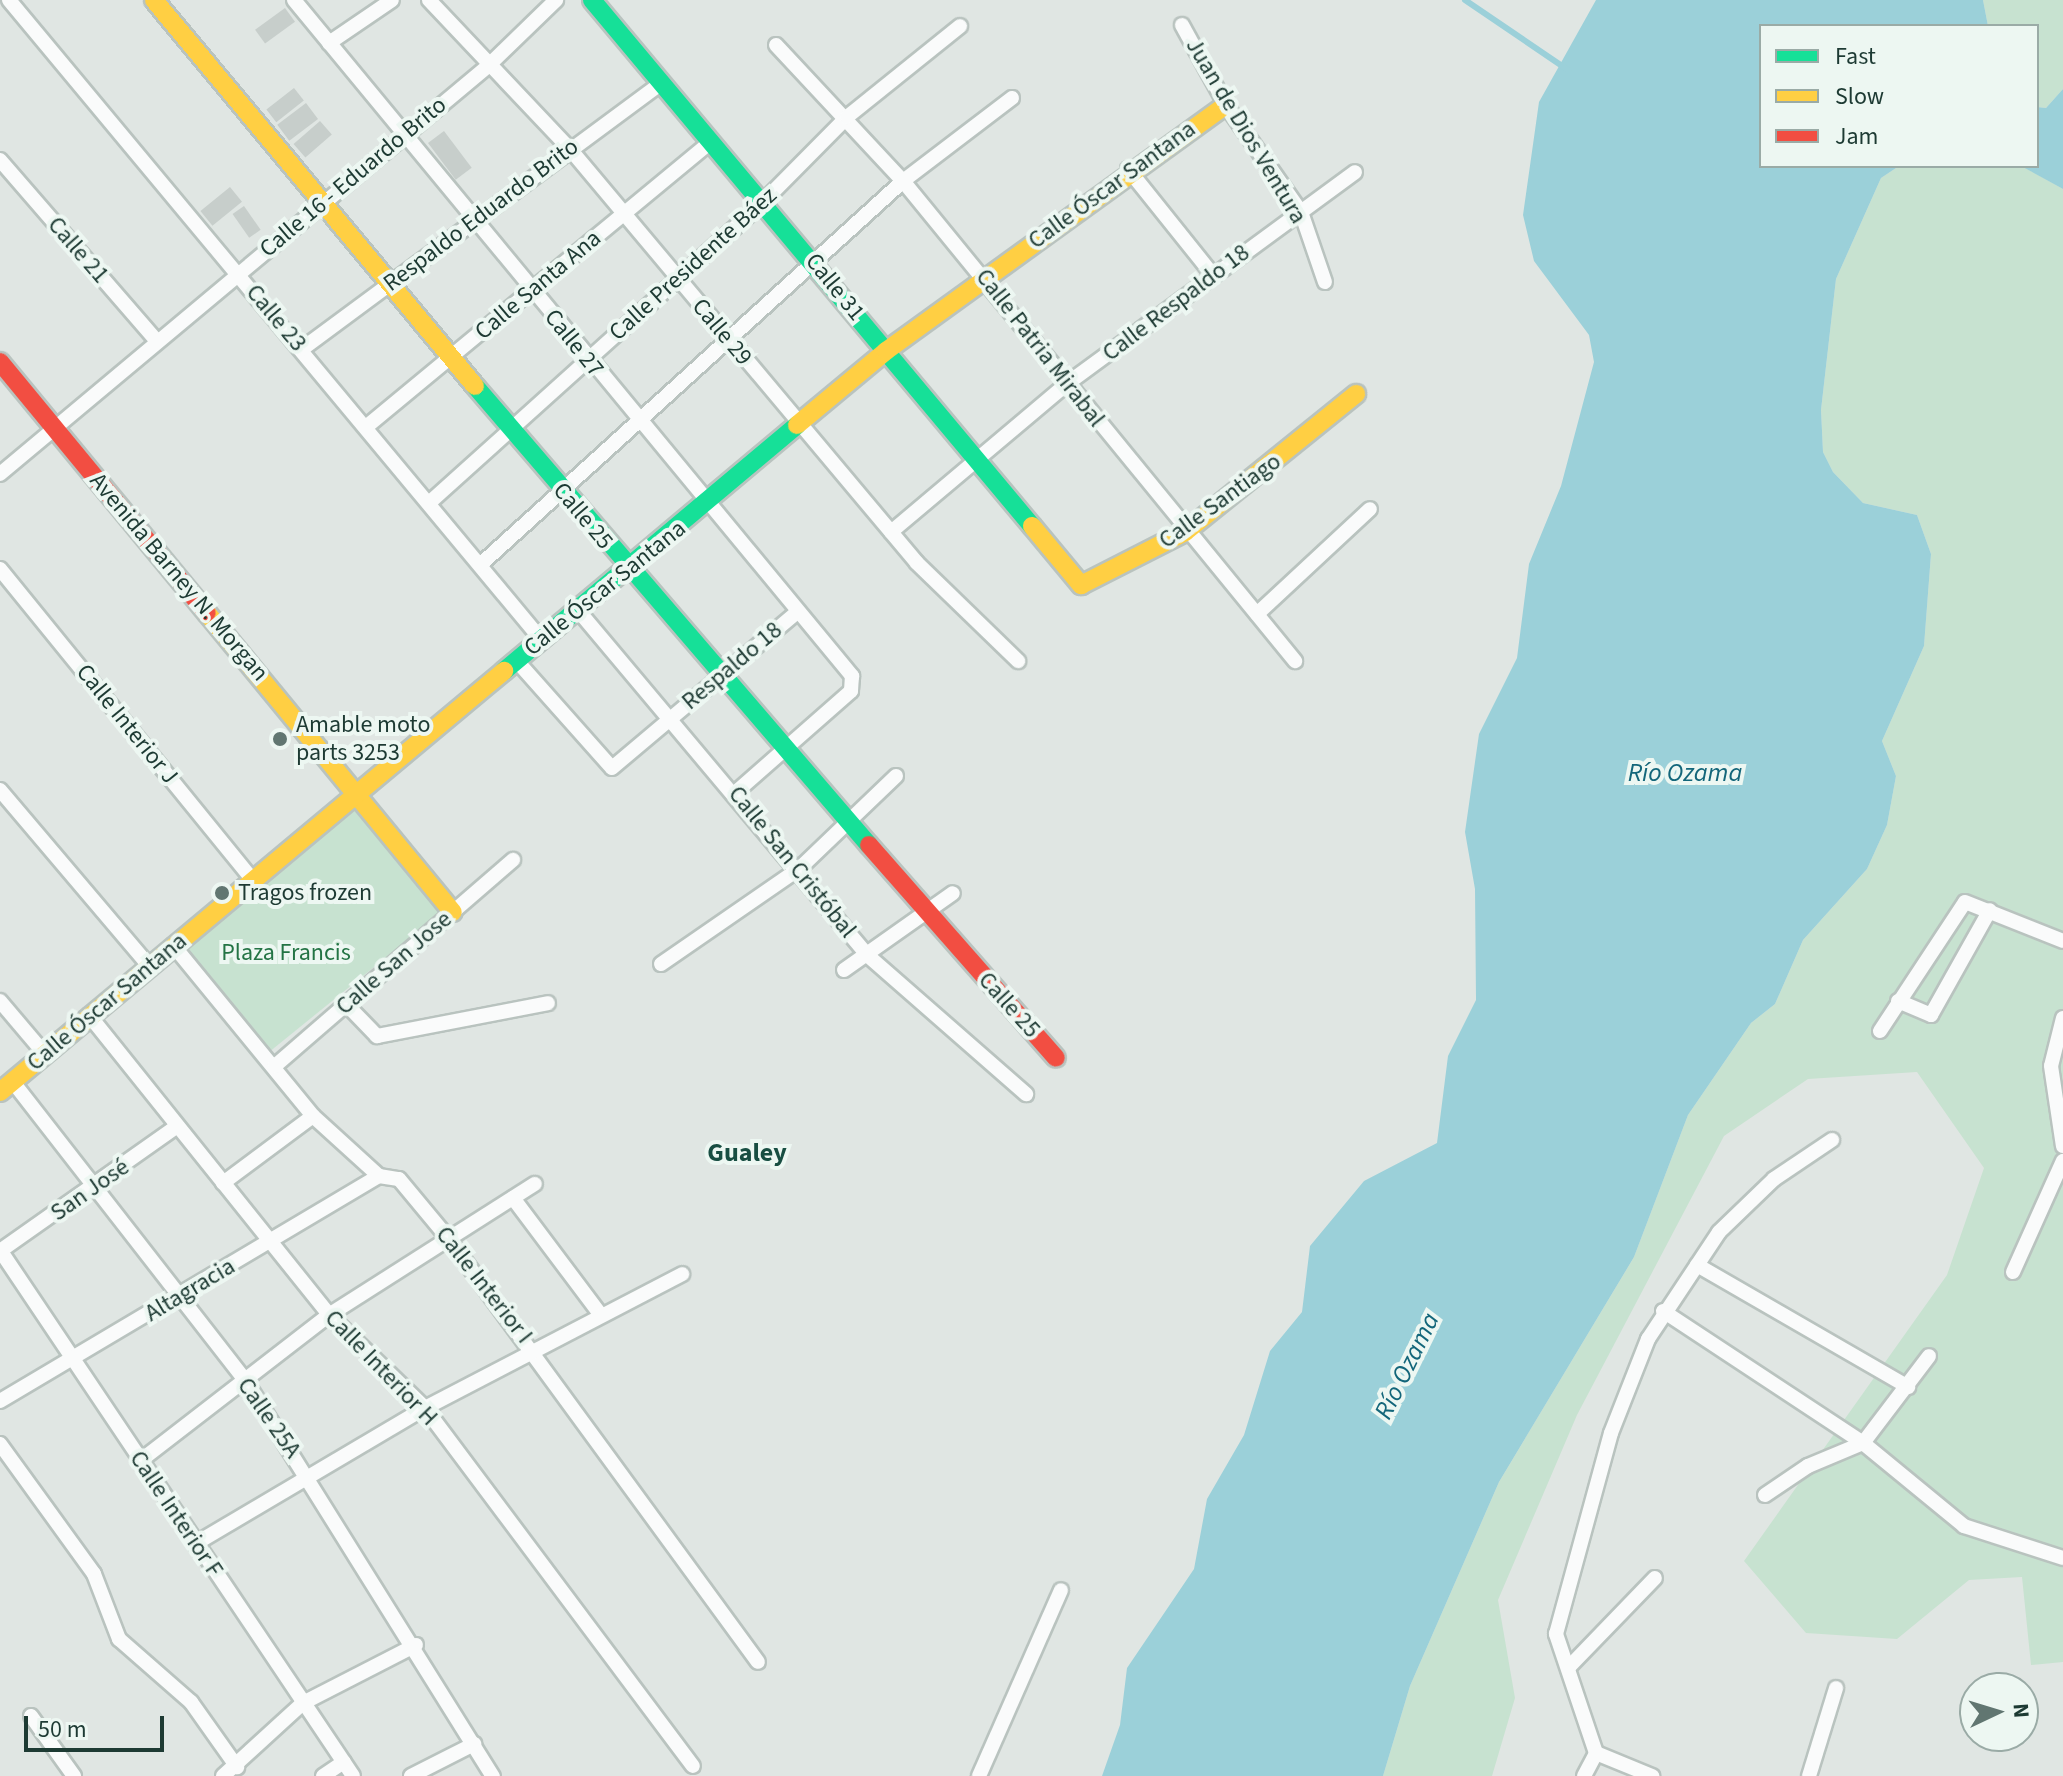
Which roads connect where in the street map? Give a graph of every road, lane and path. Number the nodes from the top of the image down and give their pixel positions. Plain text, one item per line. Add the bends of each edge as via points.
1 (9, 0) edge
2 (154, 0) edge
3 (294, 0) edge
4 (392, 0) edge
5 (429, 0) edge
6 (556, 0) edge
7 (592, 0) edge
8 (1182, 25) dead end
9 (960, 26) dead end
10 (329, 43) junction
11 (776, 45) dead end
12 (488, 66) junction
13 (661, 83) junction
14 (1012, 98) dead end
15 (1226, 105) junction
16 (847, 117) junction
17 (404, 135) junction
18 (710, 142) junction
19 (570, 149) junction
20 (0, 160) edge
21 (1128, 169) junction
22 (1355, 172) dead end
23 (903, 181) junction
24 (324, 202) junction
25 (762, 203) junction
26 (1301, 212) junction
27 (624, 214) junction
28 (473, 221) junction
29 (815, 261) junction
30 (238, 272) junction
31 (1212, 274) junction
32 (985, 278) junction
33 (678, 279) junction
34 (1325, 282) dead end
35 (387, 285) junction
36 (531, 291) junction
37 (729, 339) junction
38 (157, 341) junction
39 (302, 349) junction
40 (886, 351) junction
41 (450, 359) junction
42 (587, 360) junction
43 (0, 362) edge
44 (1068, 383) junction
45 (1356, 394) dead end
46 (639, 421) junction
47 (799, 423) junction
48 (366, 427) junction
49 (56, 428) junction
50 (509, 430) junction
51 (973, 462) junction
52 (0, 474) edge
53 (561, 490) junction
54 (429, 503) junction
55 (708, 505) junction
56 (1370, 509) dead end
57 (891, 532) junction
58 (1185, 532) junction
59 (480, 565) junction
60 (627, 568) junction
61 (0, 569) edge
62 (1074, 578) joint
63 (577, 609) junction
64 (796, 613) junction
65 (1257, 614) junction
66 (540, 638) junction
67 (516, 660) junction
68 (1018, 661) dead end
69 (1295, 661) dead end
70 (724, 673) junction
71 (669, 720) junction
72 (787, 747) junction
73 (896, 776) dead end
74 (0, 790) edge
75 (736, 792) junction
76 (357, 793) junction
77 (849, 823) junction
78 (513, 860) dead end
79 (800, 868) junction
80 (253, 880) junction
81 (953, 893) dead end
82 (1990, 910) junction
83 (453, 912) junction
84 (926, 912) junction
85 (2063, 941) edge
86 (173, 945) junction
87 (866, 954) junction
88 (661, 964) dead end
89 (149, 966) junction
90 (844, 970) dead end
91 (0, 1001) edge
92 (1898, 1001) junction
93 (548, 1003) dead end
94 (346, 1004) junction
95 (89, 1015) junction
96 (2063, 1018) edge
97 (1880, 1031) dead end
98 (44, 1053) junction
99 (1056, 1058) dead end
100 (275, 1066) junction
101 (7, 1087) edge
102 (1026, 1094) dead end
103 (313, 1116) junction
104 (177, 1126) junction
105 (1832, 1140) dead end
106 (2063, 1146) edge
107 (2063, 1161) edge
108 (379, 1176) junction
109 (223, 1183) junction
110 (535, 1184) dead end
111 (97, 1187) junction
112 (513, 1198) junction
113 (448, 1238) junction
114 (270, 1241) junction
115 (0, 1251) edge
116 (1697, 1265) junction
117 (2013, 1272) dead end
118 (682, 1274) dead end
119 (178, 1299) junction
120 (1663, 1311) junction
121 (600, 1314) junction
122 (329, 1315) junction
123 (535, 1350) junction
124 (76, 1355) junction
125 (1929, 1356) dead end
126 (247, 1383) junction
127 (1908, 1387) junction
128 (0, 1401) edge
129 (425, 1408) junction
130 (1863, 1443) junction
131 (0, 1444) edge
132 (140, 1461) junction
133 (310, 1478) junction
134 (1765, 1495) dead end
135 (195, 1544) junction
136 (2063, 1558) edge
137 (1655, 1578) dead end
138 (1061, 1590) dead end
139 (416, 1645) junction
140 (758, 1662) dead end
141 (1568, 1668) junction
142 (1836, 1688) dead end
143 (303, 1703) junction
144 (31, 1716) dead end
145 (474, 1744) junction
146 (1596, 1753) junction
147 (344, 1762) junction
148 (693, 1766) dead end
149 (237, 1767) junction
150 (74, 1776) edge
151 (223, 1776) edge
152 (323, 1776) edge
153 (353, 1776) edge
154 (411, 1776) edge
155 (493, 1776) edge
156 (979, 1776) edge
157 (1584, 1776) edge
158 (1652, 1776) edge
159 (1809, 1776) edge

1 - 30 street, Calle 23
2 - 24 street, Calle 25
3 - 10 street, Calle 27
4 - 10 street
5 - 12 street, Calle 29
6 - 12 street, Calle 16 - Eduardo Brito
7 - 13 street, Calle 31
8 - 15 street, Juan de Dios Ventura
9 - 16 street, Calle Presidente Báez
10 - 17 street, Calle 27
11 - 16 street, Calle Patria Mirabal
12 - 17 street, Calle 16 - Eduardo Brito
12 - 19 street, Calle 29
13 - 18 street, Calle 31
13 - 19 street, Respaldo Eduardo Brito
14 - 23 street
15 - 21 street, Calle Óscar Santana
15 - 26 street, Juan de Dios Ventura
16 - 23 street, Calle Patria Mirabal
16 - 25 street, Calle Presidente Báez
17 - 24 street, Calle 16 - Eduardo Brito
17 - 28 street, Calle 27
18 - 25 street, Calle 31
18 - 27 street, Calle Santa Ana
19 - 27 street, Calle 29
19 - 28 street, Respaldo Eduardo Brito
20 - 38 street, Calle 21
21 - 31 street
21 - 32 street, Calle Óscar Santana
22 - 26 street, Calle Respaldo 18
23 - 29 street
23 - 32 street, Calle Patria Mirabal
24 - 30 street, Calle 16 - Eduardo Brito
24 - 35 street, Calle 25
25 - 29 street, Calle 31
25 - 33 street, Calle Presidente Báez
26 - 31 street, Calle Respaldo 18
26 - 34 street, Juan de Dios Ventura
27 - 33 street, Calle 29
27 - 36 street, Calle Santa Ana
28 - 35 street, Respaldo Eduardo Brito
28 - 36 street, Calle 27
29 - 37 street
29 - 40 street, Calle 31
30 - 38 street, Calle 16 - Eduardo Brito
30 - 39 street, Calle 23
31 - 44 street, Calle Respaldo 18
32 - 40 street, Calle Óscar Santana
32 - 44 street, Calle Patria Mirabal
33 - 37 street, Calle 29
33 - 42 street, Calle Presidente Báez
35 - 39 street, Respaldo Eduardo Brito
35 - 41 street, Calle 25
36 - 41 street, Calle Santa Ana
36 - 42 street, Calle 27
37 - 46 street
37 - 47 street, Calle 29
38 - 49 street, Calle 16 - Eduardo Brito
39 - 48 street, Calle 23
40 - 47 street, Calle Óscar Santana
40 - 51 street, Calle 31
41 - 48 street, Calle Santa Ana
41 - 50 street, Calle 25
42 - 46 street, Calle 27
42 - 50 street, Calle Presidente Báez
43 - 49 street, Avenida Barney N. Morgan
44 - 51 street, Calle Respaldo 18
44 - 58 street, Calle Patria Mirabal
45 - 58 street, Calle Santiago
46 - 53 street
46 - 55 street, Calle 27
47 - 55 street, Calle Óscar Santana
47 - 57 street, Calle 29
48 - 54 street, Calle 23
49 - 52 street, Calle 16 - Eduardo Brito
49 - 76 street, Avenida Barney N. Morgan
50 - 53 street, Calle 25
50 - 54 street, Calle Presidente Báez
51 - 57 street, Calle Respaldo 18
51 - 62 street, Calle 31
53 - 59 street
53 - 60 street, Calle 25
54 - 59 street, Calle 23
55 - 60 street, Calle Óscar Santana
55 - 64 street, Calle 27
56 - 65 street
57 - 68 street, Calle 29
58 - 62 street, Calle Santiago via 1092,585
58 - 65 street, Calle Patria Mirabal
59 - 66 street, Calle 23
60 - 63 street, Calle Óscar Santana
60 - 70 street, Calle 25
61 - 80 street, Calle Interior J
63 - 66 street, Calle Óscar Santana
63 - 71 street, Calle San Cristóbal
64 - 70 street, Respaldo 18
64 - 72 street, Calle 27 via 855,685
65 - 69 street, Calle Patria Mirabal
66 - 67 street, Calle Óscar Santana
67 - 71 street, Respaldo 18 via 605,767
67 - 76 street, Calle Óscar Santana
70 - 71 street, Respaldo 18
70 - 72 street, Calle 25
71 - 75 street, Calle San Cristóbal
72 - 75 street
72 - 77 street, Calle 25
73 - 77 street
74 - 89 street
75 - 79 street, Calle San Cristóbal
76 - 80 street, Calle Óscar Santana
76 - 83 street, Avenida Barney N. Morgan
77 - 79 street
77 - 84 street, Calle 25
78 - 83 street, Calle San Jose
79 - 87 street, Calle San Cristóbal
79 - 88 street
80 - 86 street, Calle Óscar Santana
81 - 84 street
82 - 85 street
82 - 92 street via 1975,902 1957,906
82 - 92 street via 1931,1015
83 - 94 street, Calle San Jose
84 - 87 street
84 - 99 street, Calle 25
86 - 89 street, Calle Óscar Santana
86 - 100 street, Calle Interior I
87 - 90 street
87 - 102 street, Calle San Cristóbal
89 - 95 street, Calle Óscar Santana
91 - 98 street
92 - 97 street
93 - 94 street via 377,1036
94 - 100 street, Calle San Jose
95 - 98 street, Calle Óscar Santana
95 - 104 street, Calle Interior H
96 - 106 street via 2051,1066
98 - 101 street, Calle Óscar Santana
100 - 103 street, Calle Interior I
101 - 111 street, Calle 25A
103 - 108 street, Calle Interior I
103 - 109 street
104 - 109 street, Calle Interior H
104 - 111 street, San José
105 - 116 street via 1774,1179 1719,1232
107 - 117 street
108 - 113 street, Calle Interior I via 399,1179
108 - 114 street, Altagracia
109 - 114 street, Calle Interior H
110 - 112 street
111 - 115 street, San José
111 - 119 street, Calle 25A
112 - 113 street
112 - 121 street
113 - 122 street
113 - 123 street, Calle Interior I
114 - 119 street, Altagracia
114 - 122 street, Calle Interior H
115 - 124 street, Calle Interior F
116 - 120 street
116 - 127 street
118 - 121 street
119 - 124 street, Altagracia
119 - 126 street, Calle 25A
120 - 130 street
120 - 141 street via 1611,1433 1556,1634
121 - 123 street
122 - 126 street
122 - 129 street, Calle Interior H
123 - 129 street
123 - 140 street, Calle Interior I
124 - 128 street, Altagracia
124 - 132 street, Calle Interior F
125 - 127 street
126 - 132 street
126 - 133 street, Calle 25A
127 - 130 street
129 - 133 street
129 - 148 street, Calle Interior H
130 - 134 street via 1808,1466
130 - 136 street via 1964,1526
131 - 149 street via 94,1574 119,1639 191,1702
132 - 135 street, Calle Interior F
133 - 135 street
133 - 139 street, Calle 25A
135 - 143 street, Calle Interior F
137 - 141 street
138 - 156 street
139 - 143 street
139 - 145 street, Calle 25A
141 - 146 street
142 - 159 street
143 - 147 street, Calle Interior F
143 - 149 street
144 - 150 street
145 - 154 street
145 - 155 street, Calle 25A
146 - 157 street
146 - 158 street
147 - 152 street
147 - 153 street, Calle Interior F
149 - 151 street

